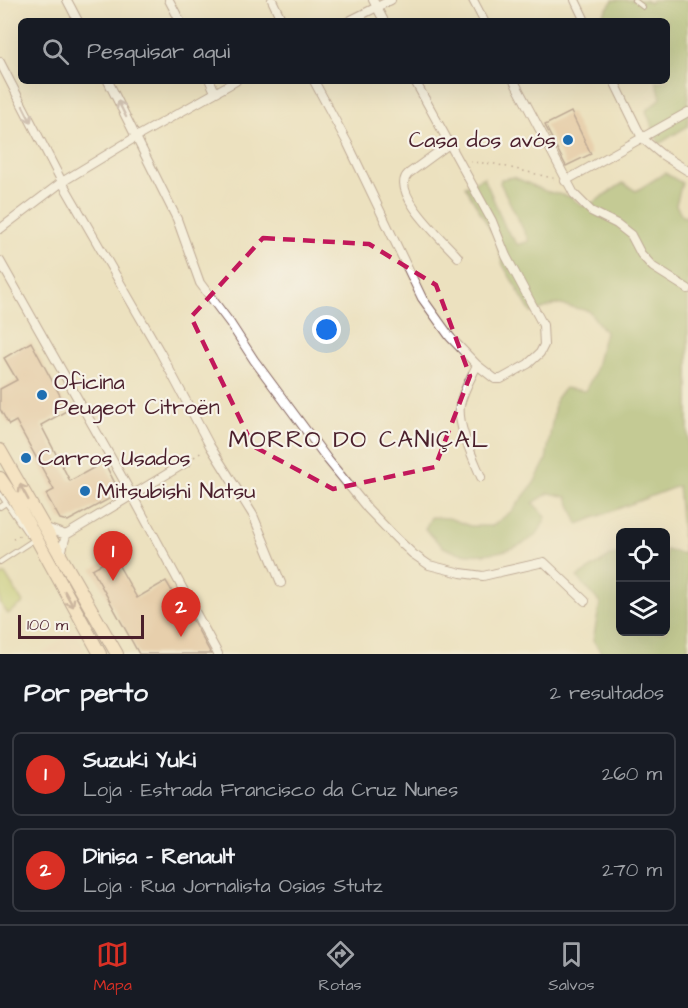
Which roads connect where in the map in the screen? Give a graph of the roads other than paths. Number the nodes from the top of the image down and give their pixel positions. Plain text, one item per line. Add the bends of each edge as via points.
1 (67, 0) edge
2 (169, 0) edge
3 (272, 0) edge
4 (391, 0) edge
5 (473, 0) edge
6 (575, 0) edge
7 (634, 0) edge
8 (374, 4) edge
9 (643, 7) dead end
10 (76, 18) edge
11 (178, 18) edge
12 (281, 18) edge
13 (353, 18) edge
14 (382, 18) edge
15 (482, 18) edge
16 (584, 18) edge
17 (0, 62) edge
18 (110, 84) edge
19 (211, 84) edge
20 (230, 84) edge
21 (316, 84) edge
22 (418, 84) edge
23 (516, 84) edge
24 (615, 84) edge
25 (215, 92) junction
26 (688, 112) edge
27 (136, 137) junction
28 (642, 138) junction
29 (449, 144) junction
30 (688, 171) edge
31 (565, 181) junction
32 (62, 182) junction
33 (0, 229) edge
34 (458, 256) dead end
35 (0, 261) edge
36 (688, 289) edge
37 (477, 366) junction
38 (0, 450) edge
39 (187, 462) road end
40 (481, 477) dead end
41 (0, 478) edge
42 (0, 494) edge
43 (132, 495) junction
44 (6, 503) junction
45 (0, 507) edge
46 (43, 527) junction
47 (66, 535) junction
48 (37, 545) junction
49 (61, 558) junction
50 (0, 562) edge
51 (281, 583) dead end
52 (585, 601) dead end
53 (100, 654) edge
54 (117, 654) edge
55 (218, 654) edge

1 - 10 street
2 - 11 street
3 - 12 street
4 - 8 street
5 - 15 street
6 - 16 street
7 - 9 lane
8 - 13 street
8 - 14 street
17 -> 32 street
27 -> 18 street
19 - 25 street
20 - 25 street
21 - 37 street via 422,298
22 - 29 street
23 - 31 street
24 - 28 street
25 - 27 street
26 - 28 street
27 - 32 street
27 - 52 street via 177,219 200,283 328,460 396,538 429,564 461,573 483,576 544,562
28 - 30 street
28 - 31 street
29 - 34 street via 408,174 402,186 408,200
29 - 37 street via 543,325 544,345 540,353 516,371 495,379
31 - 36 street via 591,211 631,236 653,267
32 - 33 street
32 - 51 street via 253,515
35 - 43 street
37 - 40 street via 464,391 460,417
46 -> 38 main road
39 - 43 street
41 - 48 main road
42 - 44 lane
43 - 47 street
43 - 55 street
44 - 45 lane
44 - 48 lane
46 - 47 street
46 - 49 main road
47 - 49 street
48 - 50 lane
48 -> 53 main road
49 - 54 main road

